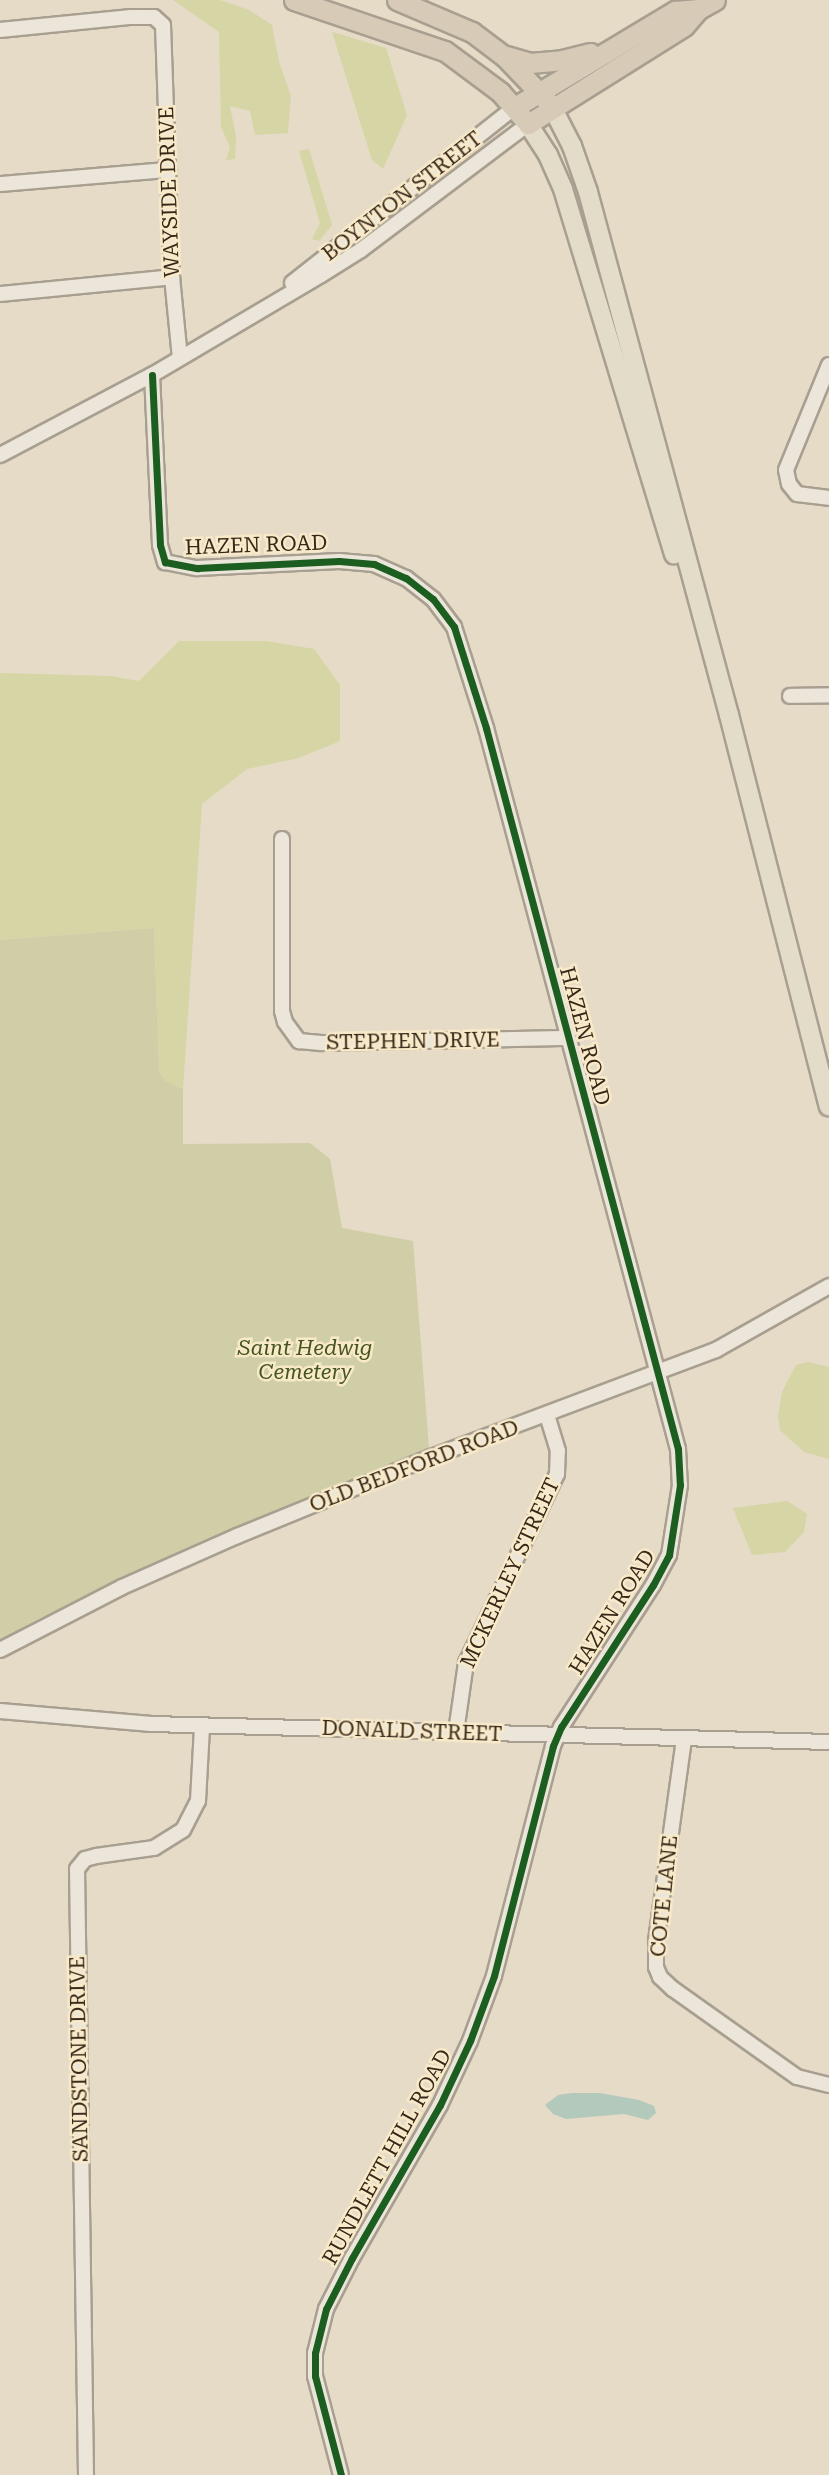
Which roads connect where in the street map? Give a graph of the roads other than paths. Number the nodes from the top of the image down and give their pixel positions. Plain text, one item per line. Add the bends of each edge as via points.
1 (294, 0) edge
2 (397, 0) edge
3 (707, 4) edge
4 (0, 30) edge
5 (608, 49) junction
6 (504, 56) junction
7 (540, 92) junction
8 (515, 107) junction
9 (552, 108) junction
10 (528, 124) junction
11 (168, 170) junction
12 (0, 184) edge
13 (172, 277) junction
14 (0, 294) edge
15 (267, 305) junction
16 (180, 358) junction
17 (829, 365) edge
18 (152, 375) junction
19 (0, 455) edge
20 (829, 498) edge
21 (829, 695) edge
22 (790, 696) dead end
23 (734, 745) junction
24 (282, 839) dead end
25 (567, 1038) junction
26 (829, 1106) edge
27 (829, 1286) edge
28 (657, 1375) junction
29 (547, 1415) junction
30 (0, 1650) edge
31 (0, 1711) edge
32 (202, 1726) junction
33 (456, 1731) junction
34 (558, 1735) junction
35 (684, 1738) junction
36 (828, 1743) edge
37 (829, 2085) edge
38 (86, 2475) edge
39 (341, 2475) edge

1 - 8 highway via 445,51
2 - 6 highway via 472,32
3 - 5 highway, BOYNTON STREET via 675,11
3 - 9 highway via 684,26
4 - 11 street, WAYSIDE DRIVE via 131,17 154,18 163,25
5 - 6 highway via 530,63
5 - 7 highway, BOYNTON STREET
6 - 7 highway
7 - 8 highway, BOYNTON STREET
7 - 9 highway
8 - 10 highway
8 - 15 street, BOYNTON STREET
9 - 10 highway
9 - 23 main road via 588,192
10 - 15 street, BOYNTON STREET via 361,250
10 - 23 main road via 563,190
11 - 12 street
11 - 13 street, WAYSIDE DRIVE
13 - 14 street
13 - 16 street, WAYSIDE DRIVE
15 - 16 street, BOYNTON STREET
16 - 18 street, BOYNTON STREET
17 - 20 street via 786,470 797,494
18 - 19 street, BOYNTON STREET
18 - 25 street, HAZEN ROAD via 160,545 165,562 197,568 339,561 373,565 405,578 433,599 454,627 467,660
21 - 22 street
23 - 26 main road
24 - 25 street, STEPHEN DRIVE via 282,1011 299,1041
25 - 28 street, HAZEN ROAD
27 - 28 street, OLD BEDFORD ROAD via 739,1339
28 - 29 street, OLD BEDFORD ROAD
28 - 34 street, HAZEN ROAD via 678,1449 680,1485 669,1555
29 - 30 street, OLD BEDFORD ROAD via 237,1536 122,1587
29 - 33 street, MCKERLEY STREET via 558,1451 557,1474 466,1663
31 - 32 street, DONALD STREET
32 - 33 street, DONALD STREET
32 - 38 street, SANDSTONE DRIVE via 198,1800 183,1830 154,1849 96,1856 85,1859 77,1869
33 - 34 street, DONALD STREET
34 - 35 street, DONALD STREET
34 - 39 street, RUNDLETT HILL ROAD via 494,1976 470,2041 440,2105 341,2278 323,2320 315,2376
35 - 36 street, DONALD STREET
35 - 37 street, COTE LANE via 656,1967 660,1976 695,2006 797,2077

